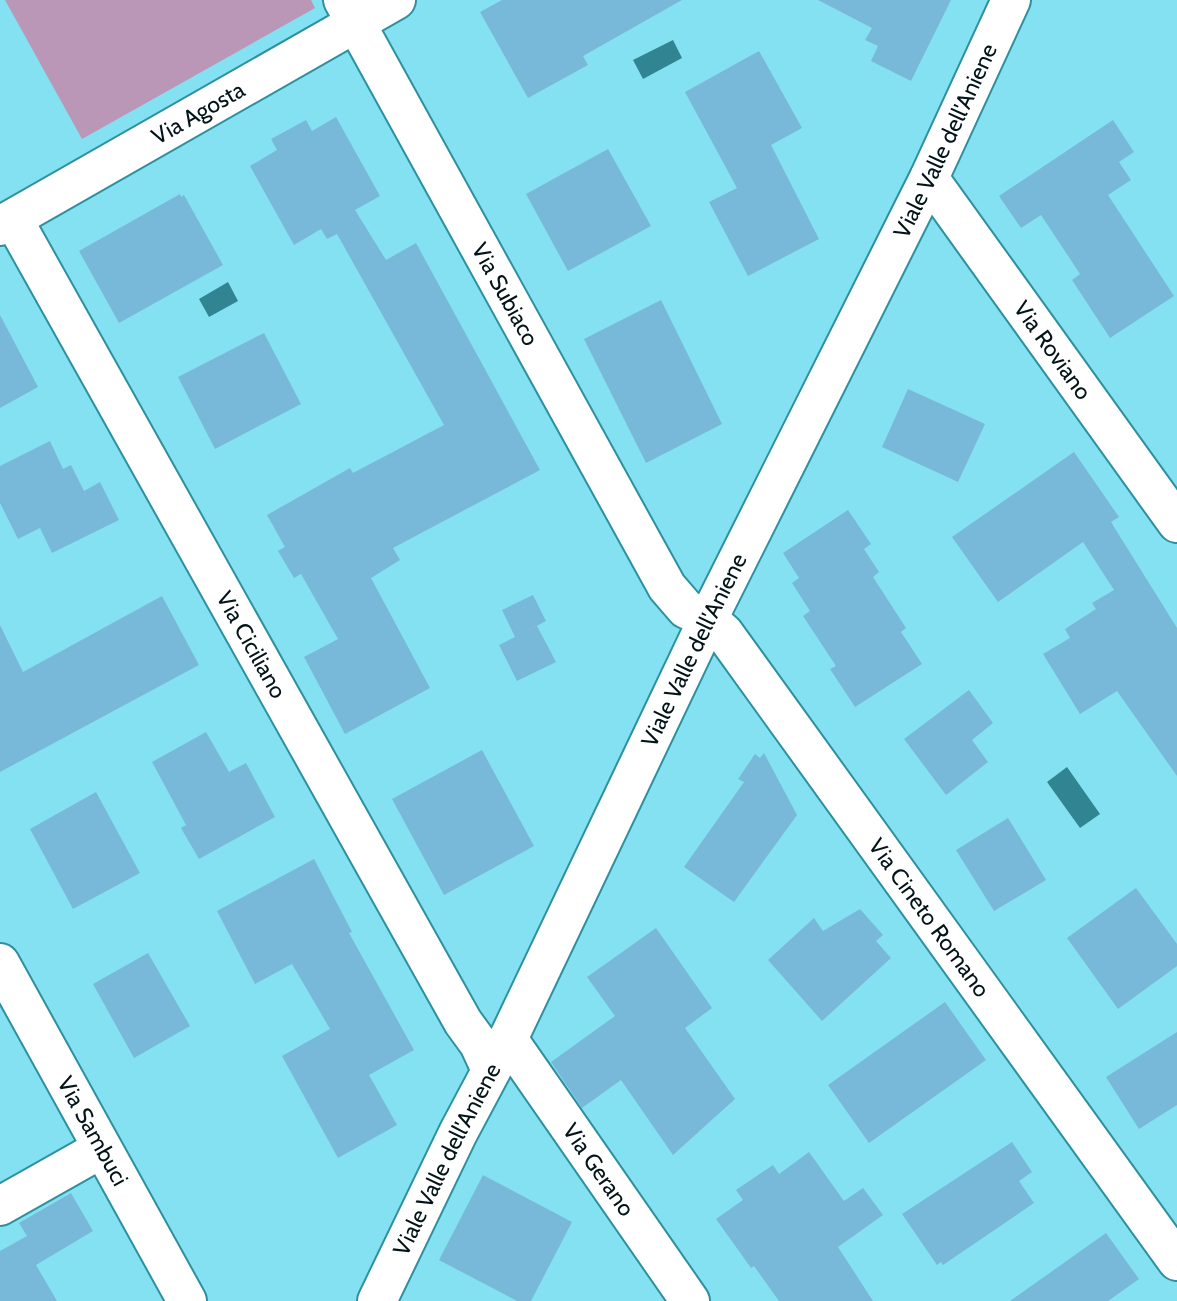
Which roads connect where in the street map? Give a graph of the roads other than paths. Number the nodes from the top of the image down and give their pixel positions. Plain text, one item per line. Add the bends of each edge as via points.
1 (396, 0) edge
2 (1011, 0) edge
3 (349, 12) edge
4 (929, 178) junction
5 (6, 223) edge
6 (1177, 523) edge
7 (667, 587) joint
8 (708, 619) junction
9 (0, 963) edge
10 (500, 1054) junction
11 (101, 1149) junction
12 (0, 1206) edge
13 (1177, 1261) edge
14 (187, 1301) edge
15 (377, 1301) edge
16 (690, 1301) edge

1 - 3 street, Via Agosta
2 - 4 street, Viale Valle dell'Aniene
3 - 5 street, Via Agosta
3 - 7 street, Via Subiaco
4 - 6 street, Via Roviano
4 - 8 street, Viale Valle dell'Aniene
5 - 10 street, Via Ciciliano via 463,1022 480,1044
7 - 8 street, Via Cineto Romano via 687,610
8 - 10 street, Viale Valle dell'Aniene
8 - 13 street, Via Cineto Romano via 724,633
9 - 11 street, Via Sambuci
10 - 15 street, Viale Valle dell'Aniene
10 - 16 street, Via Gerano
11 - 12 street
11 - 14 street, Via Sambuci

